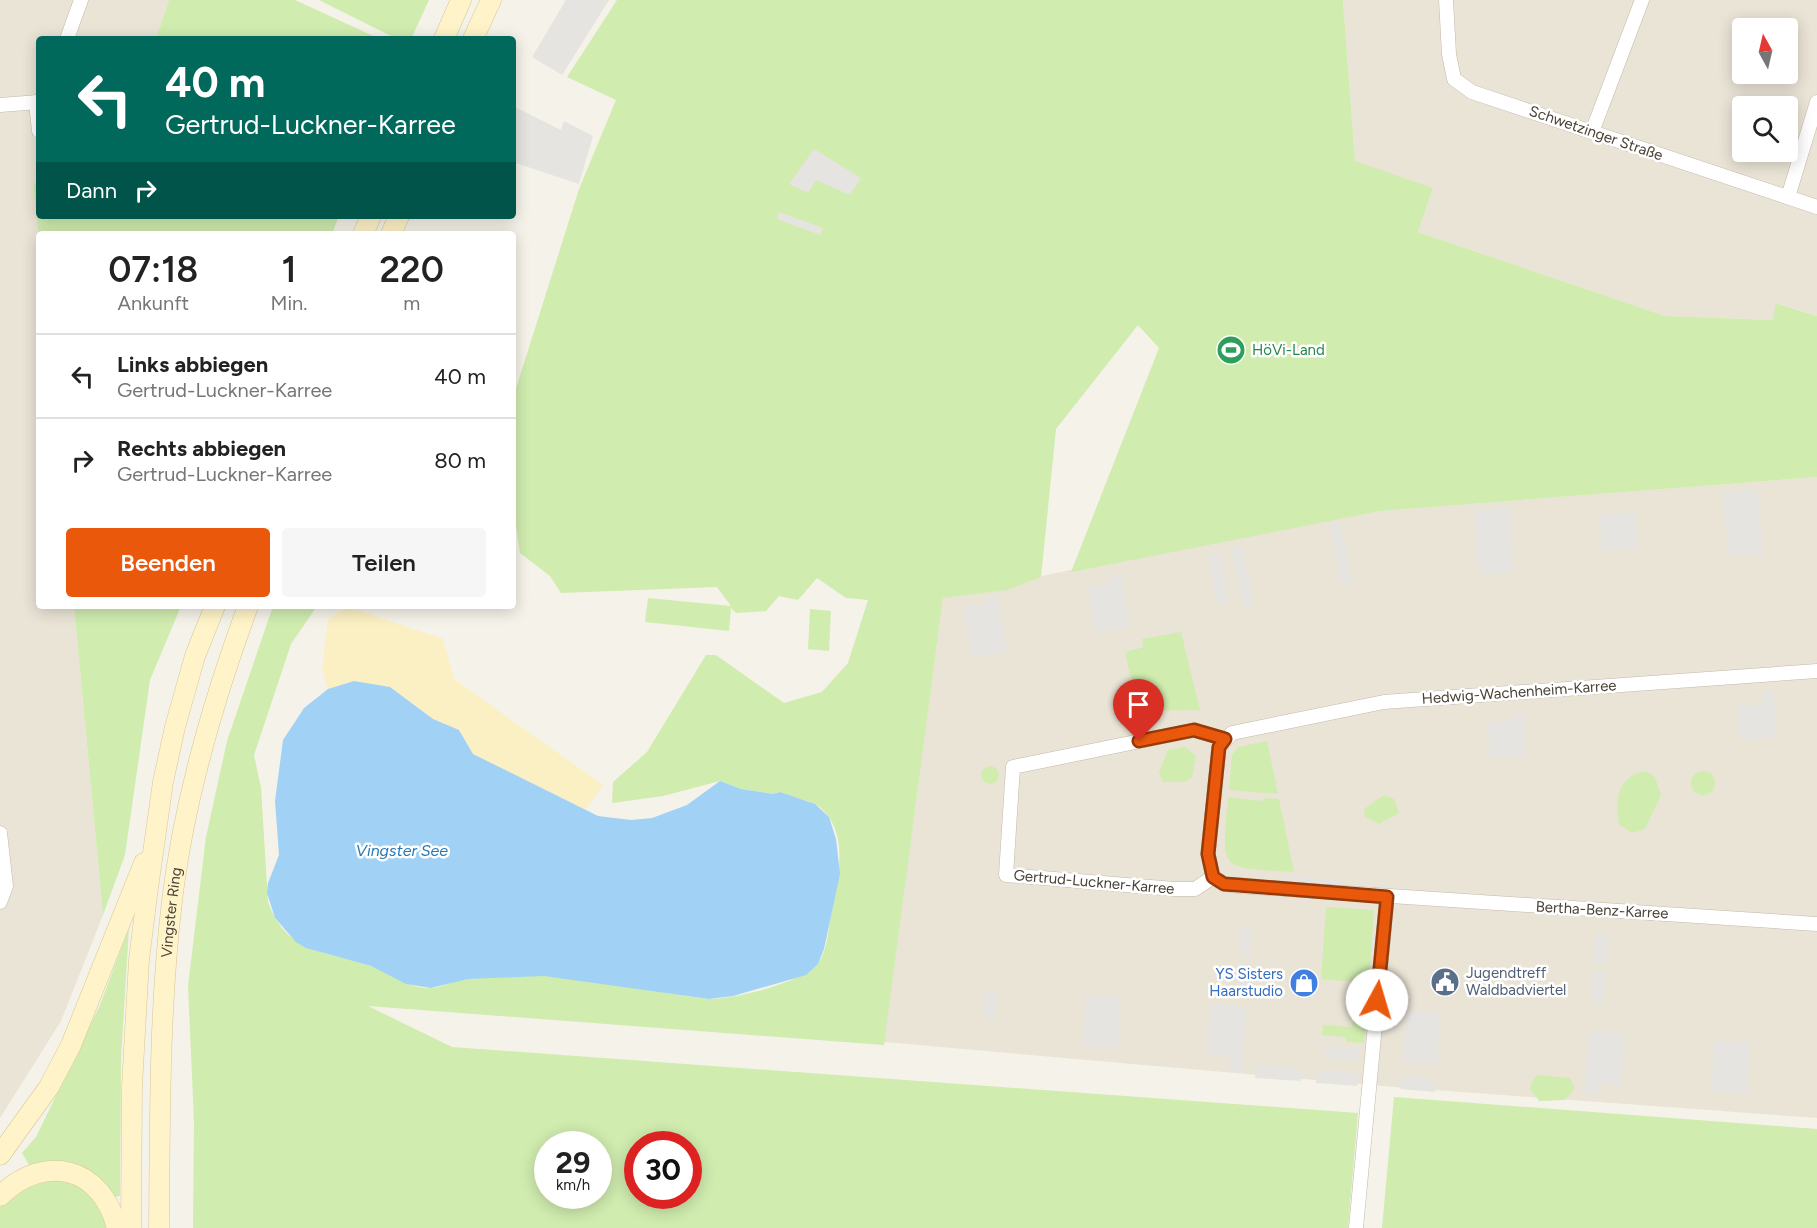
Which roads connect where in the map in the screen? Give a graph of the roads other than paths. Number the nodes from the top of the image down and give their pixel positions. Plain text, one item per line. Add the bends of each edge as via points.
1 (81, 0) edge
2 (461, 0) edge
3 (491, 0) edge
4 (1446, 0) edge
5 (1642, 0) edge
6 (68, 36) edge
7 (445, 36) edge
8 (474, 36) edge
9 (36, 102) edge
10 (1817, 102) edge
11 (0, 105) edge
12 (1592, 132) junction
13 (1788, 197) junction
14 (1817, 207) edge
15 (214, 609) edge
16 (247, 609) edge
17 (1817, 671) edge
18 (1225, 739) junction
19 (157, 830) junction
20 (0, 833) edge
21 (1213, 877) junction
22 (1387, 897) junction
23 (0, 902) edge
24 (1817, 924) edge
25 (0, 1155) edge
26 (0, 1196) edge
27 (117, 1228) edge
28 (131, 1228) edge
29 (159, 1228) edge
30 (1356, 1228) edge

1 - 6 street
2 - 7 main road
3 - 8 main road
4 - 12 street, Schwetzinger Straße via 1454,79 1472,92
5 - 12 street
9 - 11 street
10 - 13 street
12 - 13 street, Schwetzinger Straße
13 - 14 street, Schwetzinger Straße
15 - 19 main road, Vingster Ring via 195,656 175,728
16 - 29 main road, Vingster Ring via 207,729 172,899 160,1062
17 - 18 street, Hedwig-Wachenheim-Karree via 1384,702 1232,733
18 - 21 street via 1219,747 1208,854
18 - 21 street, Gertrud-Luckner-Karree via 1194,730 1013,767 1010,793 1006,875 1174,890 1195,889
19 - 25 main road via 71,1045 49,1087
19 - 28 main road, Vingster Ring via 139,960 132,1086
20 - 23 street via 6,886
21 - 22 street via 1231,885
22 - 24 street, Bertha-Benz-Karree
22 - 30 street
26 - 27 main road via 32,1174 53,1170 79,1176 98,1188 111,1207

